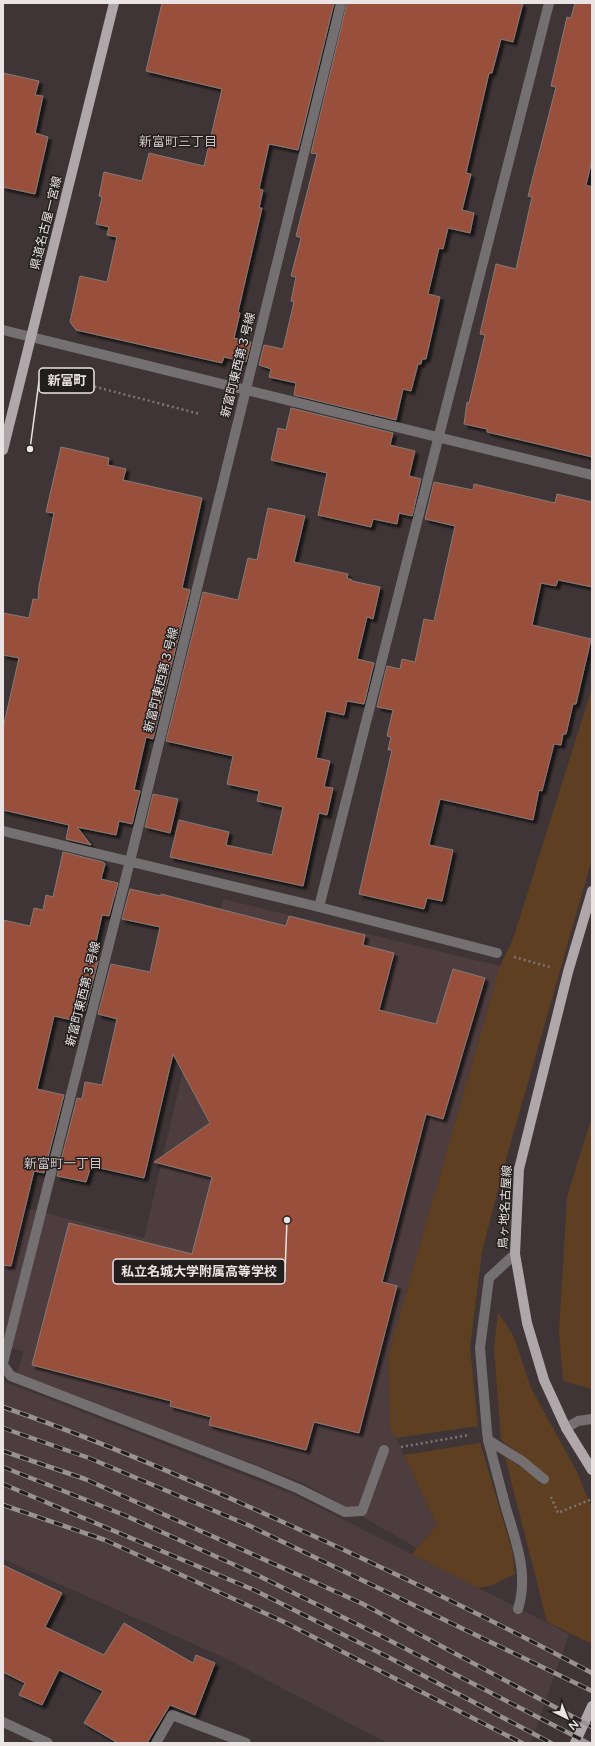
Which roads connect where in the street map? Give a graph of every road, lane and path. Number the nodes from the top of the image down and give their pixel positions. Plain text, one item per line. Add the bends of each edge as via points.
1 (114, 3) edge
2 (341, 3) edge
3 (549, 3) edge
4 (3, 330) edge
5 (31, 336) junction
6 (46, 374) dead end
7 (246, 390) junction
8 (200, 414) dead end
9 (438, 437) junction
10 (3, 450) edge
11 (592, 475) edge
12 (3, 831) edge
13 (130, 861) junction
14 (592, 891) edge
15 (319, 907) junction
16 (497, 953) joint
17 (568, 972) junction
18 (515, 1254) junction
19 (3, 1364) edge
20 (592, 1419) edge
21 (566, 1428) junction
22 (488, 1436) junction
23 (384, 1450) joint
24 (592, 1470) edge
25 (544, 1479) dead end
26 (592, 1499) edge
27 (558, 1514) dead end
28 (518, 1609) dead end
29 (592, 1706) edge
30 (3, 1722) edge
31 (48, 1743) edge
32 (156, 1743) edge
33 (246, 1743) edge
34 (575, 1743) edge

1 - 5 main road, 県道名古屋一宮線
2 - 7 street, 新富町東西第３号線
3 - 9 street
4 - 5 street
5 - 7 street
5 - 10 main road, 県道名古屋一宮線
6 - 8 path
7 - 9 street
7 - 13 street, 新富町東西第３号線
9 - 11 street
9 - 15 street
12 - 13 street
13 - 15 street
13 - 19 street, 新富町東西第３号線
14 - 17 main road, 鳥ヶ地名古屋線
15 - 16 street
16 - 17 path
17 - 18 main road, 鳥ヶ地名古屋線 via 519,1168
18 - 21 main road, 鳥ヶ地名古屋線 via 527,1323 544,1380
18 - 22 street via 488,1278 480,1348
19 - 23 street via 11,1376 256,1471 345,1512 362,1511
20 - 21 street via 578,1421
21 - 24 main road, 鳥ヶ地名古屋線
22 - 23 path
22 - 25 street
22 - 28 street via 520,1556 523,1576 522,1597
26 - 27 path
29 - 34 main road
30 - 31 street
32 - 33 street via 172,1715

